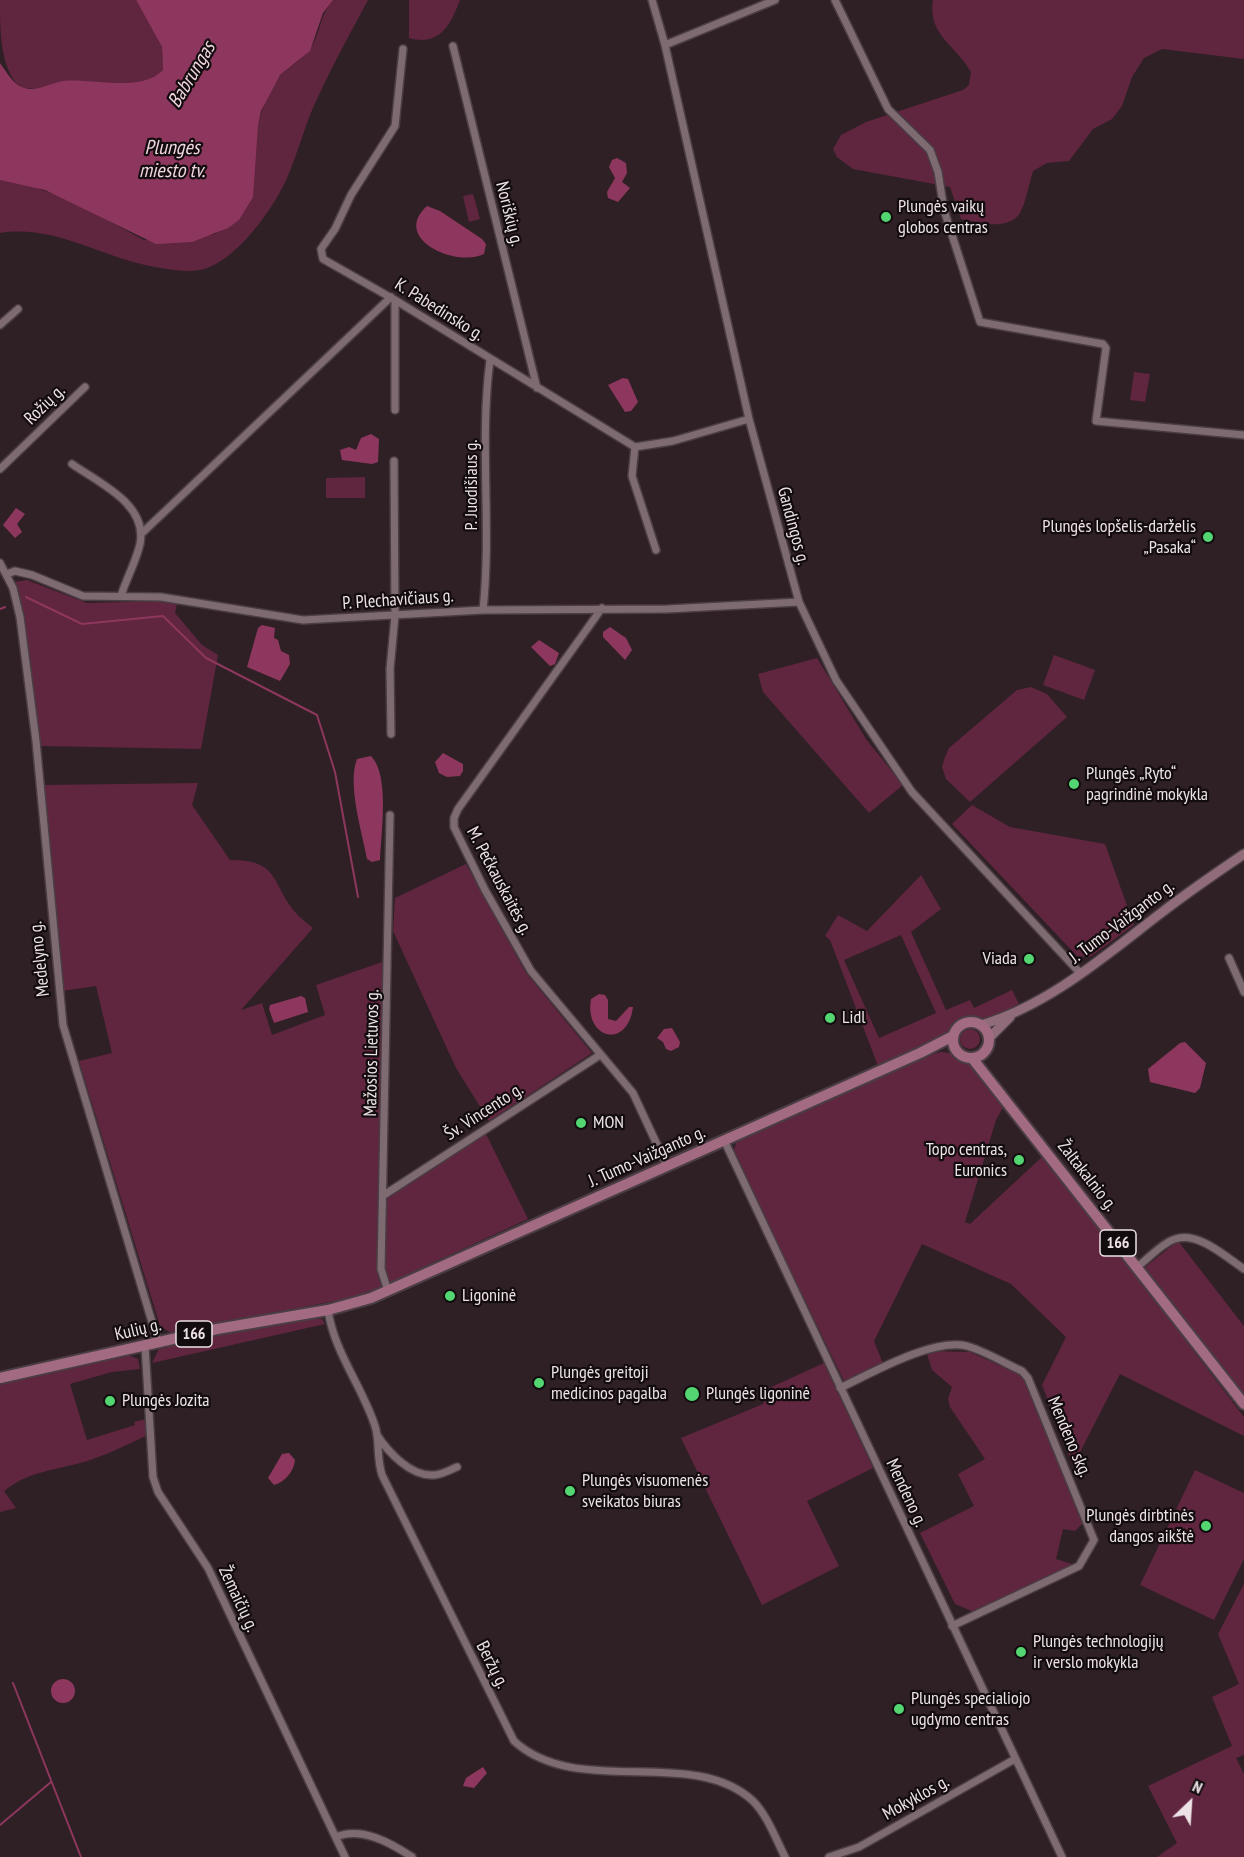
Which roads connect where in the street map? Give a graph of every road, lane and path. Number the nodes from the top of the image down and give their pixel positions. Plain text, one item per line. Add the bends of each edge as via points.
1 (652, 0) edge
2 (775, 0) edge
3 (836, 0) edge
4 (665, 45) junction
5 (453, 46) dead end
6 (403, 49) dead end
7 (393, 299) junction
8 (18, 309) dead end
9 (0, 325) edge
10 (490, 360) junction
11 (85, 387) dead end
12 (537, 388) junction
13 (395, 410) dead end
14 (749, 419) junction
15 (1244, 435) edge
16 (635, 447) junction
17 (394, 461) dead end
18 (72, 464) dead end
19 (0, 470) edge
20 (141, 534) junction
21 (656, 550) dead end
22 (0, 563) edge
23 (7, 574) junction
24 (121, 596) junction
25 (799, 602) junction
26 (602, 608) junction
27 (483, 610) junction
28 (396, 616) junction
29 (391, 734) dead end
30 (390, 815) dead end
31 (1244, 854) edge
32 (1228, 958) dead end
33 (1081, 974) junction
34 (1244, 992) edge
35 (1016, 1012) junction
36 (981, 1024) junction
37 (953, 1036) junction
38 (989, 1038) junction
39 (956, 1050) junction
40 (984, 1052) junction
41 (920, 1053) junction
42 (600, 1055) junction
43 (972, 1058) junction
44 (993, 1081) junction
45 (724, 1140) junction
46 (667, 1166) junction
47 (384, 1195) junction
48 (1137, 1267) junction
49 (1244, 1269) edge
50 (388, 1291) junction
51 (328, 1310) junction
52 (158, 1342) junction
53 (145, 1346) junction
54 (0, 1378) edge
55 (840, 1388) junction
56 (1244, 1404) edge
57 (377, 1435) junction
58 (457, 1467) dead end
59 (952, 1626) junction
60 (1015, 1760) junction
61 (336, 1837) junction
62 (345, 1857) edge
63 (412, 1857) edge
64 (785, 1857) edge
65 (829, 1857) edge
66 (1062, 1857) edge

1 - 4 street, Gandingos g.
2 - 4 street
3 - 15 street via 888,109 930,150 944,210 981,322 1103,344 1106,348 1096,422
4 - 14 street, Gandingos g.
5 - 12 street, Noriškių g.
6 - 7 street, K. Pabedinsko g. via 395,126 351,195 320,255
7 - 10 street, K. Pabedinsko g.
7 - 13 street
7 - 20 street
8 - 9 street
10 - 12 street, K. Pabedinsko g.
10 - 27 street, P. Juodišiaus g.
11 - 19 street, Rožių g.
12 - 16 street, K. Pabedinsko g.
14 - 16 street via 673,441
14 - 25 street, Gandingos g.
16 - 21 street via 632,476
17 - 28 street
18 - 20 street via 130,506
20 - 24 street
22 - 23 street, Medelyno g.
23 - 24 street, P. Plechavičiaus g. via 15,571 32,575 82,596
23 - 52 street, Medelyno g. via 20,617 36,741 63,1025
24 - 28 street, P. Plechavičiaus g. via 161,597 303,620
25 - 26 street, P. Plechavičiaus g.
25 - 33 street, Gandingos g. via 836,680 912,792
26 - 27 street, P. Plechavičiaus g.
26 - 42 street, M. Pečkauskaitės g. via 454,818 454,827 485,890 531,971
27 - 28 street, P. Plechavičiaus g.
28 - 29 street via 390,669
30 - 47 street, Mažosios Lietuvos g.
31 - 33 main road, J. Tumo-Vaižganto g.
32 - 34 street
33 - 35 main road, J. Tumo-Vaižganto g.
35 - 36 main road, J. Tumo-Vaižganto g.
35 - 38 main road, J. Tumo-Vaižganto g.
36 - 37 main road, 166 via 963,1023
36 - 38 main road
37 - 39 main road
37 - 41 main road, J. Tumo-Vaižganto g. / 166
38 - 40 main road
39 - 41 main road, J. Tumo-Vaižganto g. / 166
39 - 43 main road, 166
40 - 43 main road
40 - 44 main road, Žaltakalnio g. / 166
41 - 45 main road, J. Tumo-Vaižganto g. / 166
42 - 46 street, M. Pečkauskaitės g. via 633,1093
42 - 47 street, Šv. Vincento g.
43 - 44 main road, Žaltakalnio g. / 166
44 - 48 main road, Žaltakalnio g. / 166
45 - 46 main road, J. Tumo-Vaižganto g. / 166
45 - 55 street, Mendeno g.
46 - 50 main road, J. Tumo-Vaižganto g. / 166
47 - 50 street, Mažosios Lietuvos g. via 381,1269
48 - 49 street via 1173,1239 1184,1236 1209,1246
48 - 56 main road, Žaltakalnio g. / 166
50 - 51 main road, Kulių g. / 166
51 - 52 main road, Kulių g. / 166
51 - 57 street, Beržų g. via 335,1337
52 - 53 main road, Kulių g. / 166
53 - 54 main road, Kulių g. / 166
53 - 61 street, Žemaičių g. via 153,1477 158,1492 208,1568
55 - 59 street, Mendeno g.
55 - 59 street, Mendeno skg. via 925,1351 952,1345 968,1346 1022,1371 1028,1378 1094,1540 1079,1566
57 - 58 street via 389,1453 415,1470 433,1476
57 - 64 street, Beržų g. via 377,1461 382,1475 514,1741 529,1755 549,1763 705,1776 730,1784 753,1802
59 - 60 street, Mendeno g.
60 - 65 street, Mokyklos g. via 859,1847
60 - 66 street, Mendeno g.
61 - 62 street, Žemaičių g.
61 - 63 street via 359,1834 381,1839

